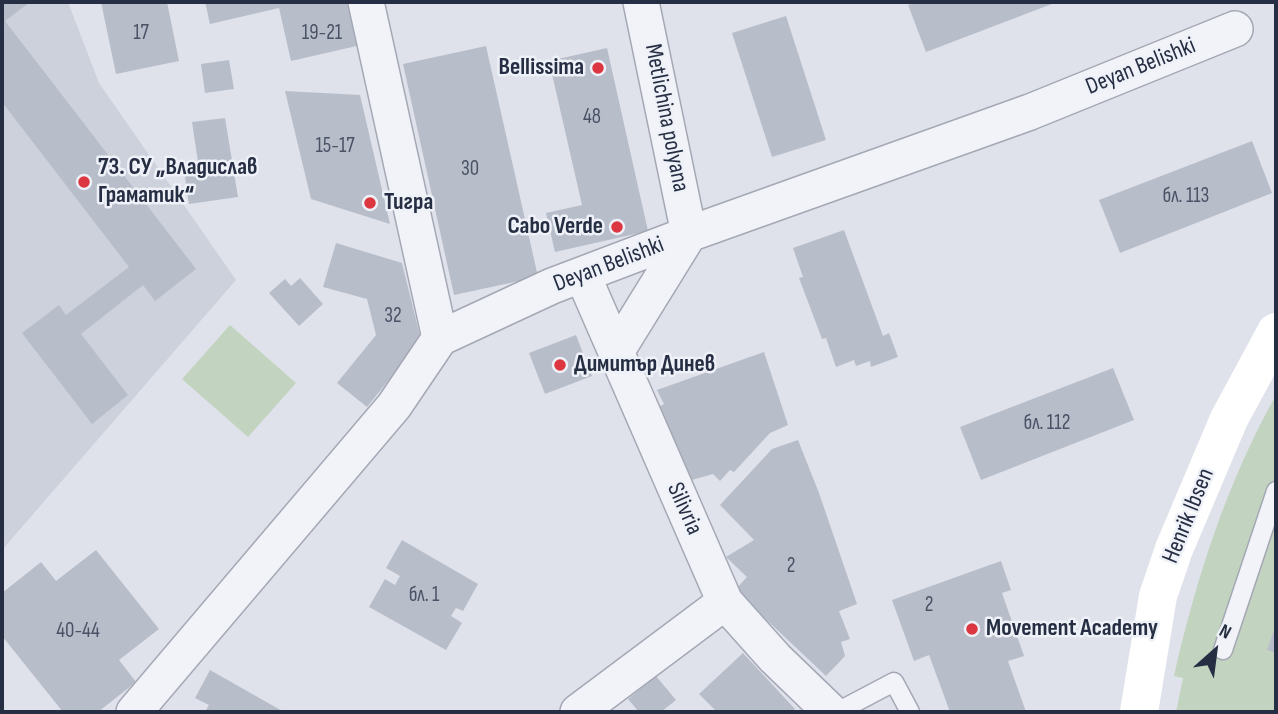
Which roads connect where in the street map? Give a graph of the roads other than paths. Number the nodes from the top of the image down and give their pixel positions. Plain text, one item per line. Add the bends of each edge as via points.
1 (366, 2) edge
2 (641, 2) edge
3 (1235, 29) dead end
4 (689, 234) junction
5 (583, 276) junction
6 (1276, 332) edge
7 (440, 338) junction
8 (616, 352) junction
9 (1276, 491) edge
10 (725, 602) junction
11 (1223, 650) dead end
12 (134, 712) edge
13 (578, 712) edge
14 (831, 712) edge
15 (837, 712) edge
16 (910, 712) edge
17 (1139, 712) edge

1 - 7 street
2 - 4 street, Metlichina polyana
3 - 4 street, Deyan Belishki via 1030,113
4 - 5 street, Deyan Belishki
4 - 8 street
5 - 7 street, Deyan Belishki
5 - 8 street, Silivria
6 - 17 main road, Henrik Ibsen via 1229,419 1174,549 1158,596
7 - 12 street via 394,406
8 - 10 street, Silivria
9 - 11 lane
10 - 13 street
10 - 14 street, Silivria
15 - 16 lane via 894,682

